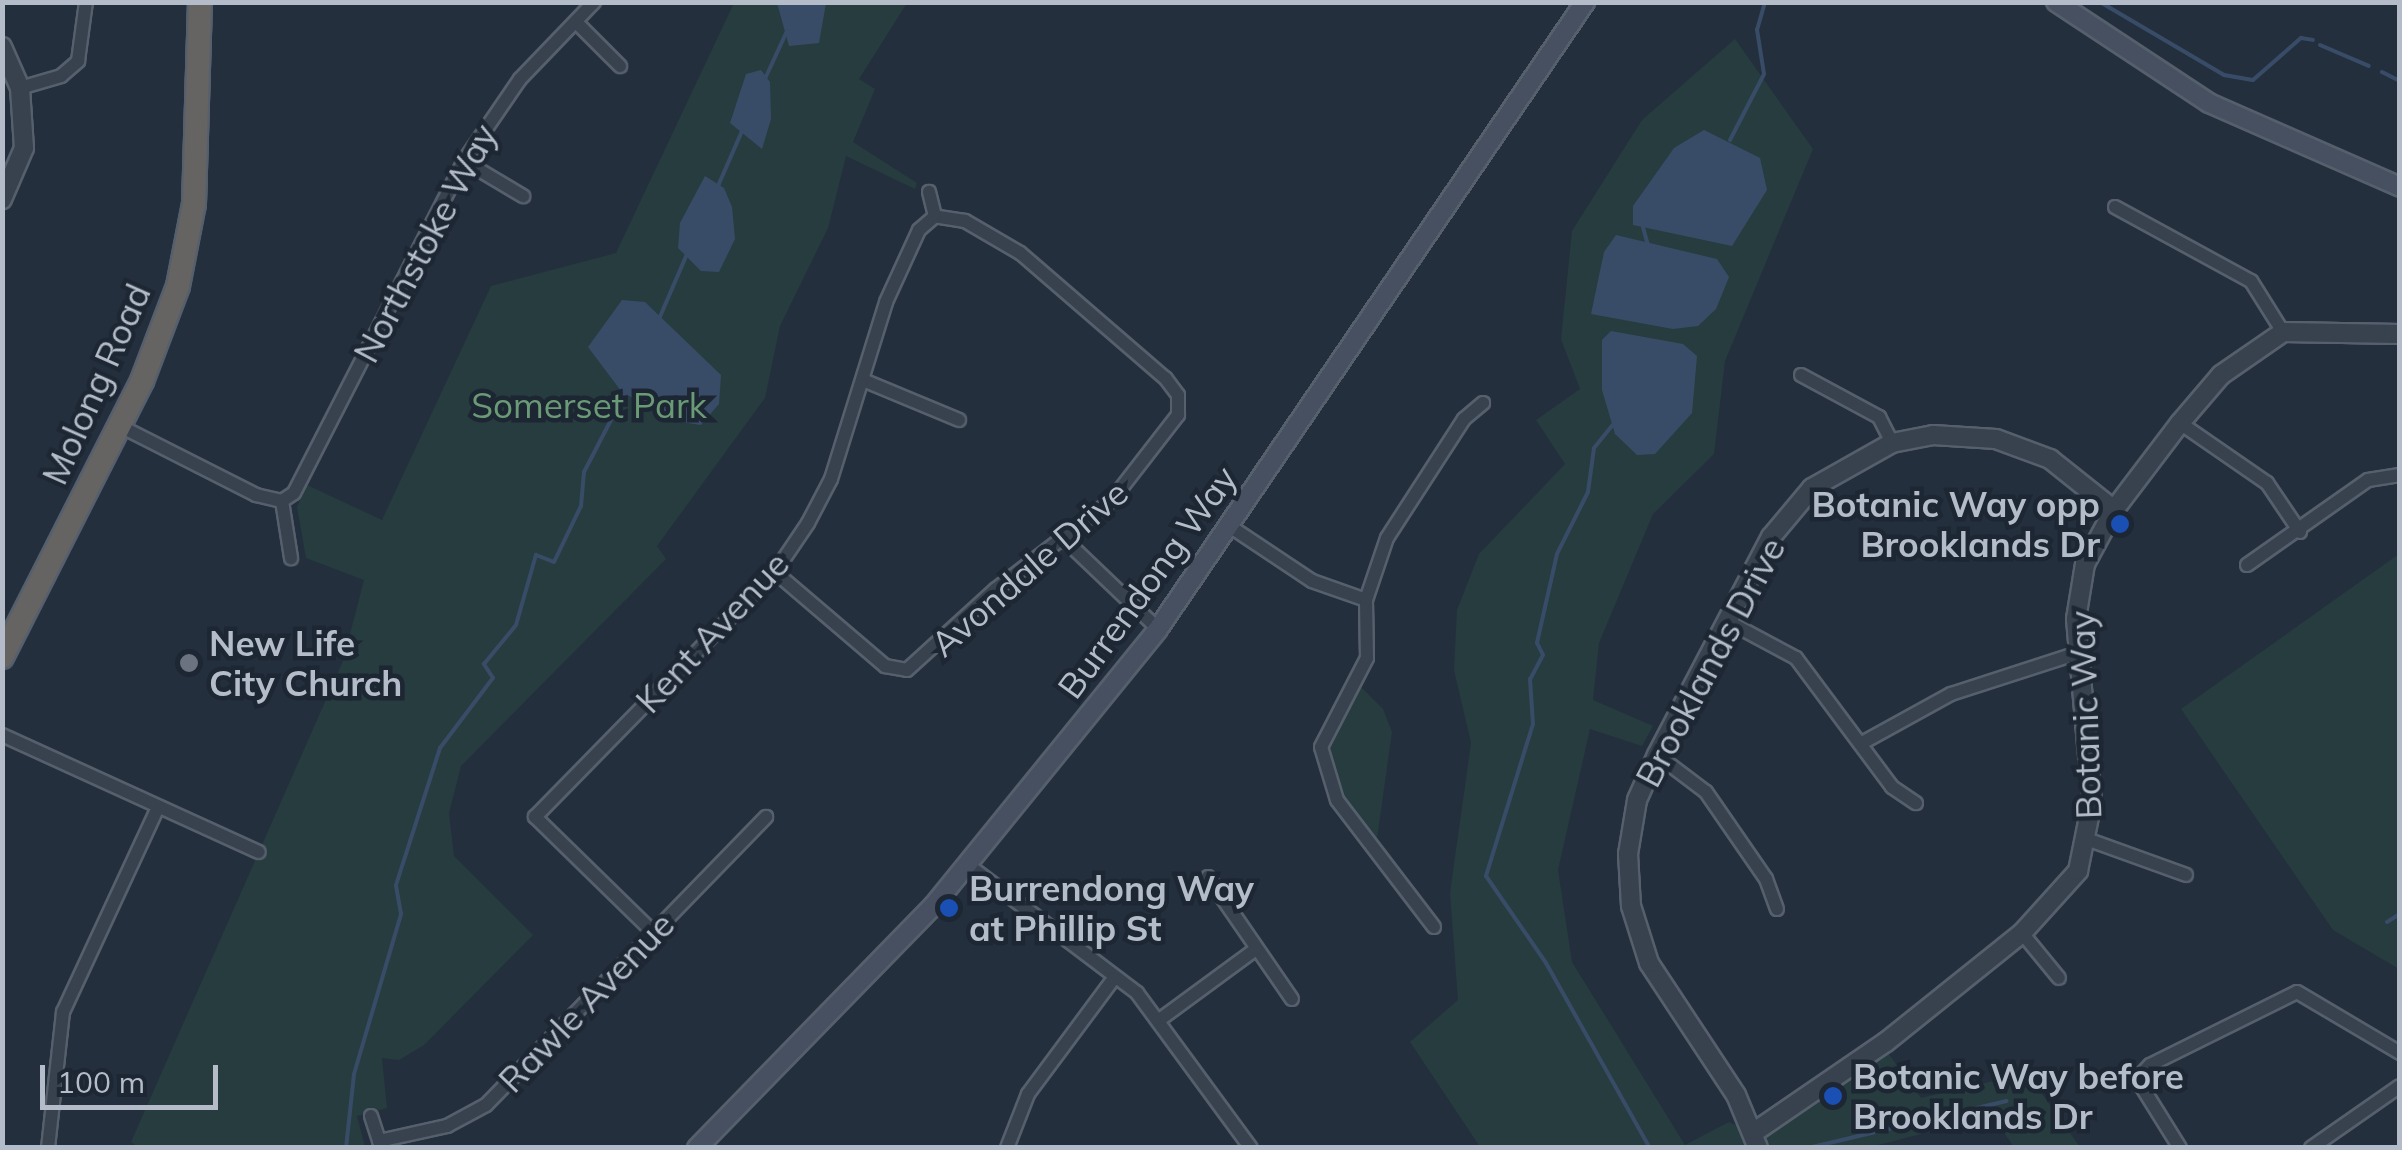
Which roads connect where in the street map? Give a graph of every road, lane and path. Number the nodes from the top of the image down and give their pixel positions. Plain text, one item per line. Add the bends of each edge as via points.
1 (86, 2) edge
2 (200, 2) edge
3 (594, 2) edge
4 (1586, 2) edge
5 (2056, 2) edge
6 (577, 22) junction
7 (2, 47) edge
8 (620, 66) dead end
9 (20, 88) junction
10 (464, 161) junction
11 (2400, 186) edge
12 (929, 192) dead end
13 (523, 196) dead end
14 (2, 198) edge
15 (2114, 206) dead end
16 (935, 216) junction
17 (2283, 332) junction
18 (2400, 334) edge
19 (1802, 375) dead end
20 (863, 380) junction
21 (1483, 403) dead end
22 (960, 420) dead end
23 (2180, 423) junction
24 (120, 426) junction
25 (1892, 443) junction
26 (2400, 475) edge
27 (282, 501) junction
28 (2114, 510) junction
29 (1231, 527) junction
30 (2300, 532) junction
31 (1065, 540) junction
32 (291, 558) dead end
33 (2247, 565) dead end
34 (774, 572) junction
35 (1366, 600) junction
36 (1728, 622) junction
37 (1158, 629) junction
38 (2078, 654) junction
39 (2, 658) edge
40 (2, 734) edge
41 (1862, 743) junction
42 (1657, 756) junction
43 (1916, 803) dead end
44 (158, 807) junction
45 (766, 818) dead end
46 (2088, 840) junction
47 (259, 852) dead end
48 (968, 864) junction
49 (2186, 875) dead end
50 (1208, 877) dead end
51 (1777, 909) dead end
52 (1434, 927) dead end
53 (653, 932) junction
54 (2022, 933) junction
55 (1256, 949) junction
56 (1114, 978) junction
57 (2059, 978) dead end
58 (1292, 999) dead end
59 (1162, 1018) junction
60 (2400, 1053) edge
61 (2400, 1086) edge
62 (371, 1116) dead end
63 (1755, 1140) edge
64 (380, 1144) edge
65 (48, 1148) edge
66 (697, 1148) edge
67 (1007, 1148) edge
68 (1251, 1148) edge
69 (2180, 1148) edge
70 (2311, 1148) edge

1 - 9 street via 78,60 61,76
2 - 24 highway, Molong Road via 190,234 161,334
3 - 6 street, Northstoke Way
4 - 29 main road, Burrendong Way
5 - 11 main road via 2209,103
6 - 8 street
6 - 10 street, Northstoke Way via 520,79
7 - 9 street
9 - 14 street via 24,148
10 - 13 street
10 - 27 street, Northstoke Way via 296,490
12 - 16 street
15 - 17 street via 2252,281
16 - 20 street, Kent Avenue via 918,230 886,302
16 - 31 street, Avondale Drive via 965,221 1020,253 1178,395 1178,415 1138,473
17 - 18 street
17 - 23 street, Botanic Way via 2221,375
19 - 25 street via 1879,417
20 - 22 street
20 - 34 street, Kent Avenue via 830,479
21 - 35 street via 1408,501
23 - 28 street, Botanic Way
23 - 30 street via 2267,483
24 - 27 street
24 - 39 highway, Molong Road
25 - 28 street, Brooklands Drive via 1934,435 1996,439 2050,459
25 - 36 street, Brooklands Drive via 1812,488 1771,538
26 - 30 street via 2368,480
27 - 32 street
28 - 38 street, Botanic Way via 2085,564
29 - 35 street via 1312,582
29 - 37 main road, Burrendong Way
30 - 33 street
31 - 34 street, Avondale Drive via 996,588 917,664 897,672
31 - 37 street
34 - 53 street, Kent Avenue via 535,818
35 - 52 street via 1367,658 1321,746 1324,774
36 - 41 street via 1796,658
36 - 42 street, Brooklands Drive
37 - 48 main road, Burrendong Way
38 - 41 street via 1951,694
38 - 46 street, Botanic Way via 2092,802
40 - 44 street
41 - 43 street via 1892,787
42 - 51 street via 1706,792 1766,879
42 - 63 street, Brooklands Drive via 1631,836 1631,906 1649,963
44 - 47 street
44 - 65 street via 63,1012
45 - 53 street, Rawle Avenue
46 - 49 street
46 - 54 street, Botanic Way via 2078,871
48 - 56 street
48 - 66 main road, Burrendong Way
50 - 55 street
53 - 64 street, Rawle Avenue via 486,1106 447,1126
54 - 57 street
54 - 63 street, Botanic Way
55 - 58 street
55 - 59 street
56 - 59 street
56 - 67 street via 1028,1094
59 - 68 street
60 - 69 street via 2297,992 2150,1064 2137,1079
61 - 70 street
62 - 64 street, Rawle Avenue

